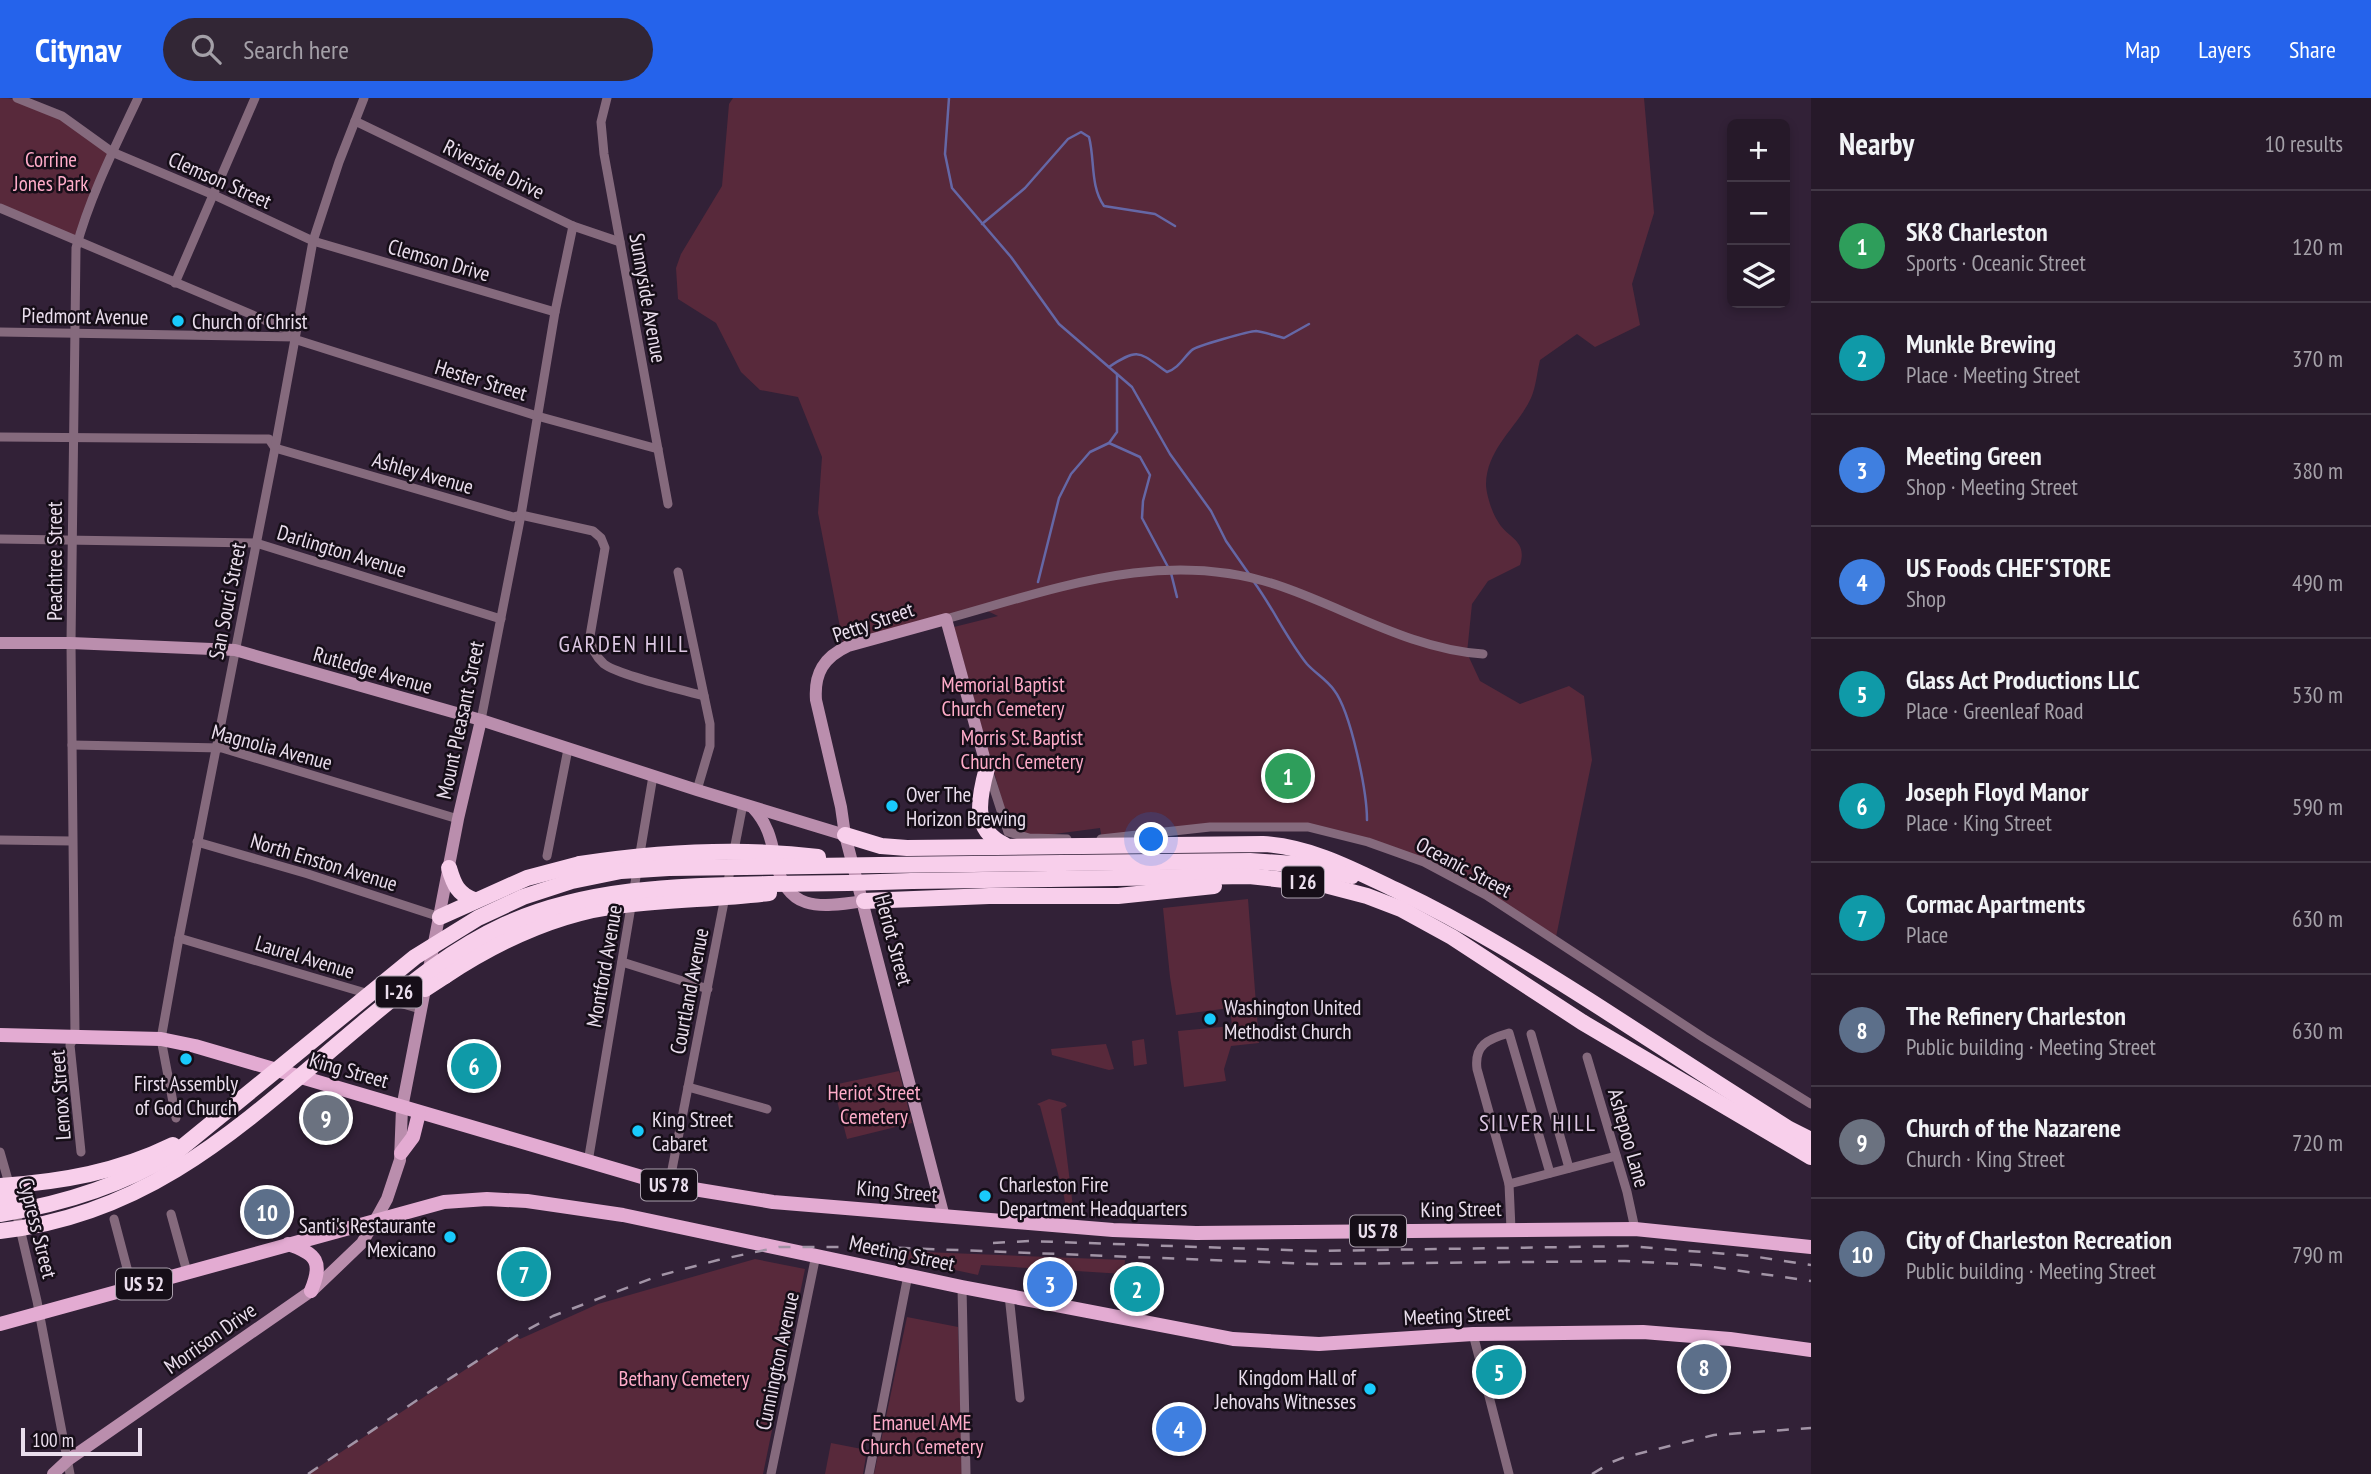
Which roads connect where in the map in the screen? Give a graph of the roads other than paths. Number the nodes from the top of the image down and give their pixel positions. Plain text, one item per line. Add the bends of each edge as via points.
1 (17, 98) edge
2 (138, 98) edge
3 (255, 98) edge
4 (364, 98) edge
5 (607, 98) edge
6 (355, 121) junction
7 (112, 152) junction
8 (214, 195) junction
9 (0, 208) edge
10 (573, 226) junction
11 (78, 241) junction
12 (313, 241) junction
13 (620, 242) junction
14 (175, 283) junction
15 (555, 312) junction
16 (0, 332) edge
17 (74, 334) junction
18 (295, 337) junction
19 (537, 416) junction
20 (0, 437) edge
21 (72, 438) junction
22 (275, 449) junction
23 (658, 449) junction
24 (667, 504) dead end
25 (521, 515) junction
26 (0, 539) edge
27 (72, 540) junction
28 (256, 543) junction
29 (678, 572) dead end
30 (501, 619) junction
31 (946, 619) junction
32 (0, 643) edge
33 (71, 643) junction
34 (235, 650) junction
35 (1483, 654) dead end
36 (819, 672) joint
37 (704, 696) junction
38 (481, 720) junction
39 (72, 745) junction
40 (216, 747) junction
41 (568, 749) junction
42 (988, 768) joint
43 (653, 776) junction
44 (697, 790) junction
45 (748, 806) junction
46 (458, 819) junction
47 (845, 835) junction
48 (1007, 839) junction
49 (0, 840) edge
50 (72, 841) junction
51 (197, 842) junction
52 (547, 856) dead end
53 (907, 864) joint
54 (880, 865) junction
55 (449, 868) junction
56 (912, 881) joint
57 (848, 884) junction
58 (1321, 884) junction
59 (1391, 887) junction
60 (474, 900) junction
61 (864, 901) junction
62 (440, 917) junction
63 (180, 938) junction
64 (622, 962) junction
65 (425, 989) junction
66 (708, 989) junction
67 (420, 1009) junction
68 (1531, 1034) dead end
69 (0, 1035) edge
70 (75, 1036) junction
71 (161, 1039) junction
72 (1587, 1057) dead end
73 (688, 1087) junction
74 (1811, 1104) edge
75 (402, 1108) junction
76 (768, 1110) dead end
77 (419, 1113) junction
78 (176, 1118) dead end
79 (211, 1122) junction
80 (1787, 1136) junction
81 (1811, 1140) edge
82 (0, 1152) edge
83 (81, 1152) dead end
84 (401, 1153) junction
85 (1616, 1156) junction
86 (1811, 1157) edge
87 (588, 1162) junction
88 (1569, 1168) junction
89 (1550, 1173) junction
90 (1509, 1184) junction
91 (669, 1185) junction
92 (0, 1186) edge
93 (6, 1199) edge
94 (0, 1214) edge
95 (171, 1214) dead end
96 (944, 1217) junction
97 (114, 1219) dead end
98 (376, 1219) junction
99 (1511, 1229) junction
100 (1635, 1229) junction
101 (0, 1231) edge
102 (288, 1244) junction
103 (1811, 1247) edge
104 (816, 1255) junction
105 (187, 1272) junction
106 (908, 1275) junction
107 (132, 1287) junction
108 (962, 1287) junction
109 (311, 1291) junction
110 (1009, 1295) junction
111 (40, 1312) junction
112 (0, 1324) edge
113 (1473, 1334) junction
114 (1811, 1350) edge
115 (1020, 1398) dead end
116 (68, 1460) junction
117 (53, 1474) edge
118 (70, 1474) edge
119 (771, 1474) edge
120 (869, 1474) edge
121 (966, 1474) edge
122 (1509, 1474) edge

1 - 7 street, Clemson Street via 62,116
2 - 7 street, Peachtree Street
3 - 8 street
4 - 6 street, San Souci Street
5 - 13 street, Sunnyside Avenue via 601,122
6 - 10 street, Riverside Drive
6 - 12 street, San Souci Street
7 - 8 street, Clemson Street
7 - 11 street, Peachtree Street
8 - 12 street, Clemson Street
8 - 14 street
9 - 11 street, Hester Street
10 - 13 street, Riverside Drive
10 - 15 street, Mount Pleasant Street
11 - 14 street, Hester Street
11 - 17 street, Peachtree Street
12 - 15 street, Clemson Drive
12 - 18 street, San Souci Street
13 - 23 street, Sunnyside Avenue
14 - 18 street, Hester Street
15 - 19 street, Mount Pleasant Street
16 - 17 street, Piedmont Avenue
17 - 18 street, Piedmont Avenue
17 - 21 street, Peachtree Street
18 - 19 street, Hester Street
18 - 22 street, San Souci Street
19 - 23 street, Hester Street
19 - 25 street, Mount Pleasant Street
20 - 21 street, Ashley Avenue
21 - 22 street, Ashley Avenue via 269,439
21 - 27 street, Peachtree Street
22 - 25 street, Ashley Avenue via 513,517
22 - 28 street, San Souci Street
23 - 24 street, Sunnyside Avenue
25 - 30 street, Mount Pleasant Street
25 - 37 street, Ashley Avenue via 588,529 601,538 605,553 590,636 600,661
26 - 27 street, Darlington Avenue
27 - 28 street, Darlington Avenue
27 - 33 street, Peachtree Street
28 - 30 street, Darlington Avenue
28 - 34 street, San Souci Street
29 - 37 street
30 - 38 street, Mount Pleasant Street
31 - 35 street via 1115,574 1205,570 1280,586 1390,632 1438,647
31 - 36 main road, Petty Street via 848,646 834,652
31 - 42 main road
32 - 33 main road, Rutledge Avenue
33 - 34 main road, Rutledge Avenue
33 - 39 street, Peachtree Street
34 - 38 main road, Rutledge Avenue
34 - 40 street, San Souci Street
36 - 47 main road, Heriot Street via 816,700
37 - 44 street via 710,746
38 - 41 main road, Rutledge Avenue
38 - 46 main road, Mount Pleasant Street
39 - 40 street, Magnolia Avenue
39 - 50 street, Peachtree Street
40 - 46 street, Magnolia Avenue
40 - 51 street, San Souci Street
41 - 43 main road, Rutledge Avenue
41 - 52 street
42 - 48 highway via 981,807 983,825 987,835
43 - 44 main road, Rutledge Avenue
43 - 64 street, Montford Avenue
44 - 45 main road, Rutledge Avenue
45 - 47 main road, Rutledge Avenue
45 - 61 main road via 764,820 779,876 790,895 805,904 829,906
45 - 66 street, Courtland Avenue
46 - 55 main road, Mount Pleasant Street
47 - 48 highway via 881,846
47 - 61 main road, Heriot Street
48 - 59 highway via 1294,847
48 - 74 street, Oceanic Street via 1092,840 1210,827 1308,827 1368,842 1424,862 1486,895
49 - 50 street
50 - 70 street, Peachtree Street
51 - 62 street, North Enston Avenue
51 - 63 street, San Souci Street
53 - 54 highway, I-26
53 - 59 highway, I 26 via 1250,861 1294,864
54 - 60 highway, bridge via 764,851 633,855 580,863
54 - 79 highway, I-26, bridge via 621,871 523,897 415,957
55 - 60 highway via 456,889
55 - 62 main road, Mount Pleasant Street
56 - 57 highway, I-26, bridge
56 - 58 highway, I 26 via 1249,876
57 - 65 highway, bridge via 592,911 517,934
57 - 101 highway, I-26, bridge via 672,886 583,900 504,925 426,972 236,1128 170,1175 128,1197 65,1220
58 - 61 highway via 1233,884 1118,896
58 - 80 highway, I 26 via 1401,909 1593,1028
59 - 80 highway, I 26 via 1532,965
60 - 62 highway
61 - 96 main road, Heriot Street
62 - 65 main road, Mount Pleasant Street
63 - 67 street, Laurel Avenue
63 - 71 street, San Souci Street
64 - 66 street
64 - 87 street, Montford Avenue
65 - 67 main road, Mount Pleasant Street
66 - 73 street, Courtland Avenue
67 - 75 main road, Mount Pleasant Street
68 - 88 street
69 - 70 main road, King Street / US 78
70 - 71 main road, King Street / US 78
70 - 83 street, Lenox Street via 70,1045
71 - 75 main road, King Street / US 78
71 - 78 street, San Souci Street
72 - 85 street, Ashepoo Lane
73 - 76 street
73 - 91 street, Courtland Avenue
75 - 77 main road, King Street / US 78
75 - 84 main road, Mount Pleasant Street
77 - 84 main road via 413,1137
77 - 87 main road, King Street / US 78
79 - 92 highway, bridge via 171,1146 110,1170
79 - 94 highway, I-26, bridge via 175,1153 102,1190 41,1208
80 - 81 highway, I 26
80 - 86 highway, I 26
82 - 93 street, Cypress Street
84 - 98 main road, Mount Pleasant Street
85 - 88 street
85 - 100 street, Ashepoo Lane
87 - 91 main road, King Street / US 78
88 - 89 street
89 - 90 street
89 - 90 street via 1509,1033 1484,1042 1476,1062
90 - 99 street
91 - 96 main road, King Street / US 78 via 773,1202
93 - 111 street, Cypress Street
95 - 105 street
96 - 99 main road, King Street / US 78 via 1196,1233
97 - 107 street
98 - 102 main road, Meeting Street / US 52
98 - 104 main road, Meeting Street / US 52 via 444,1202 527,1201 622,1215
98 - 109 main road, Morrison Drive via 362,1243
99 - 100 main road, King Street / US 78
100 - 103 main road, King Street / US 78
102 - 105 main road, Meeting Street / US 52
102 - 109 main road via 307,1251 317,1262
104 - 106 main road, Meeting Street / US 52
104 - 119 street, Cunnington Avenue
105 - 107 main road, Meeting Street / US 52
106 - 108 main road, Meeting Street / US 52
106 - 120 street
107 - 111 main road, Meeting Street / US 52
108 - 110 main road, Meeting Street / US 52
108 - 121 street
109 - 116 main road, Morrison Drive
110 - 113 main road, Meeting Street / US 52 via 1254,1341 1319,1344
110 - 115 street
111 - 112 main road, Meeting Street / US 52
111 - 116 street, Cypress Street
113 - 114 main road, Meeting Street / US 52 via 1643,1332
113 - 122 street
116 - 117 main road, Morrison Drive
116 - 118 street, Cypress Street

